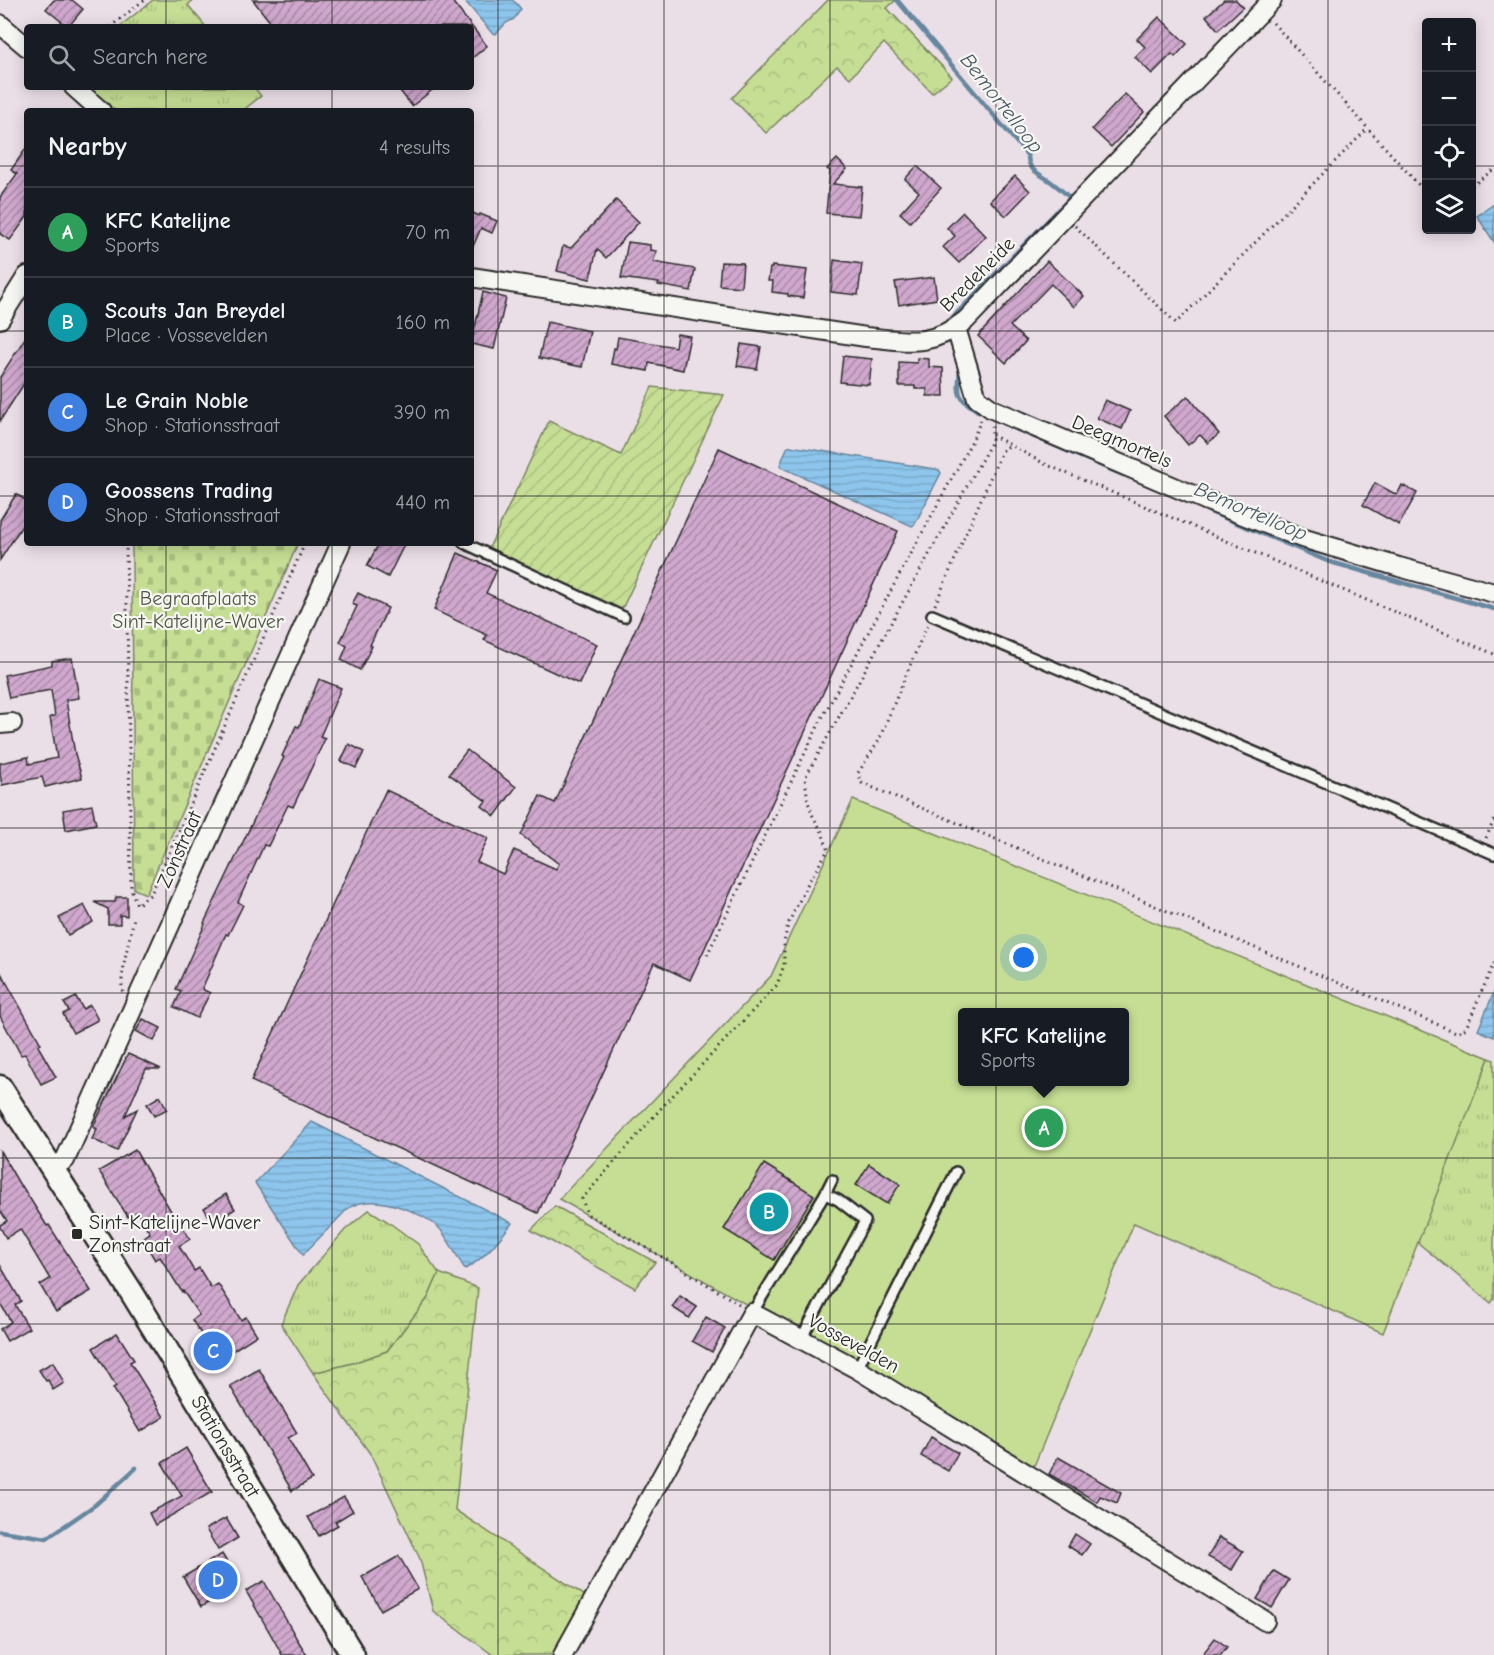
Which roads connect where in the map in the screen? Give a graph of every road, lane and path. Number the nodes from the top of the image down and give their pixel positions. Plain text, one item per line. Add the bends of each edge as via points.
1 (144, 0) edge
2 (1267, 5) edge
3 (0, 24) edge
4 (114, 24) edge
5 (24, 44) edge
6 (78, 90) edge
7 (98, 108) edge
8 (1368, 128) junction
9 (1494, 169) edge
10 (1476, 183) edge
11 (1422, 189) edge
12 (1065, 217) junction
13 (474, 278) edge
14 (24, 281) edge
15 (0, 319) edge
16 (956, 328) junction
17 (988, 406) junction
18 (992, 435) junction
19 (1010, 445) junction
20 (126, 546) edge
21 (304, 546) edge
22 (340, 546) edge
23 (470, 546) edge
24 (1494, 593) edge
25 (932, 615) junction
26 (624, 617) dead end
27 (1494, 654) edge
28 (1494, 820) edge
29 (1481, 849) junction
30 (1494, 854) edge
31 (134, 918) dead end
32 (707, 955) dead end
33 (1494, 963) edge
34 (138, 996) junction
35 (0, 1087) edge
36 (51, 1168) junction
37 (956, 1172) dead end
38 (832, 1180) dead end
39 (825, 1194) junction
40 (752, 1312) junction
41 (801, 1339) junction
42 (857, 1369) junction
43 (1265, 1621) dead end
44 (353, 1655) edge
45 (563, 1655) edge

1 - 4 path
2 - 8 path
2 - 12 street, Bredeheide
3 - 5 street
6 - 7 street
8 - 11 path
8 - 12 path via 1176,323
9 - 10 path
12 - 16 street, Bredeheide
13 - 16 street, Bredeheide via 866,337 918,342
14 - 15 street
16 - 17 street via 977,398
17 - 18 path
17 - 24 street, Deegmortels via 1302,538
17 - 32 path via 822,718
18 - 19 path
18 - 40 path via 805,778 808,802 828,850 788,924 784,965 777,985 582,1199 587,1214
19 - 25 path via 1002,451
19 - 27 path via 1045,464
20 - 21 path via 131,889 137,904 151,894
22 - 34 street, Zonstraat
23 - 26 lane
25 - 29 lane
25 - 33 path via 878,742 858,773 862,783 1458,1033 1466,1028
28 - 29 path
29 - 30 lane
31 - 34 path via 121,988 124,994
34 - 36 street, Zonstraat via 65,1160
35 - 36 street, Stationsstraat
36 - 44 street, Stationsstraat
37 - 42 lane
38 - 39 lane
39 - 40 lane
39 - 41 lane via 865,1221
40 - 41 street, Vossevelden
40 - 45 street
41 - 42 street, Vossevelden
42 - 43 street, Vossevelden

